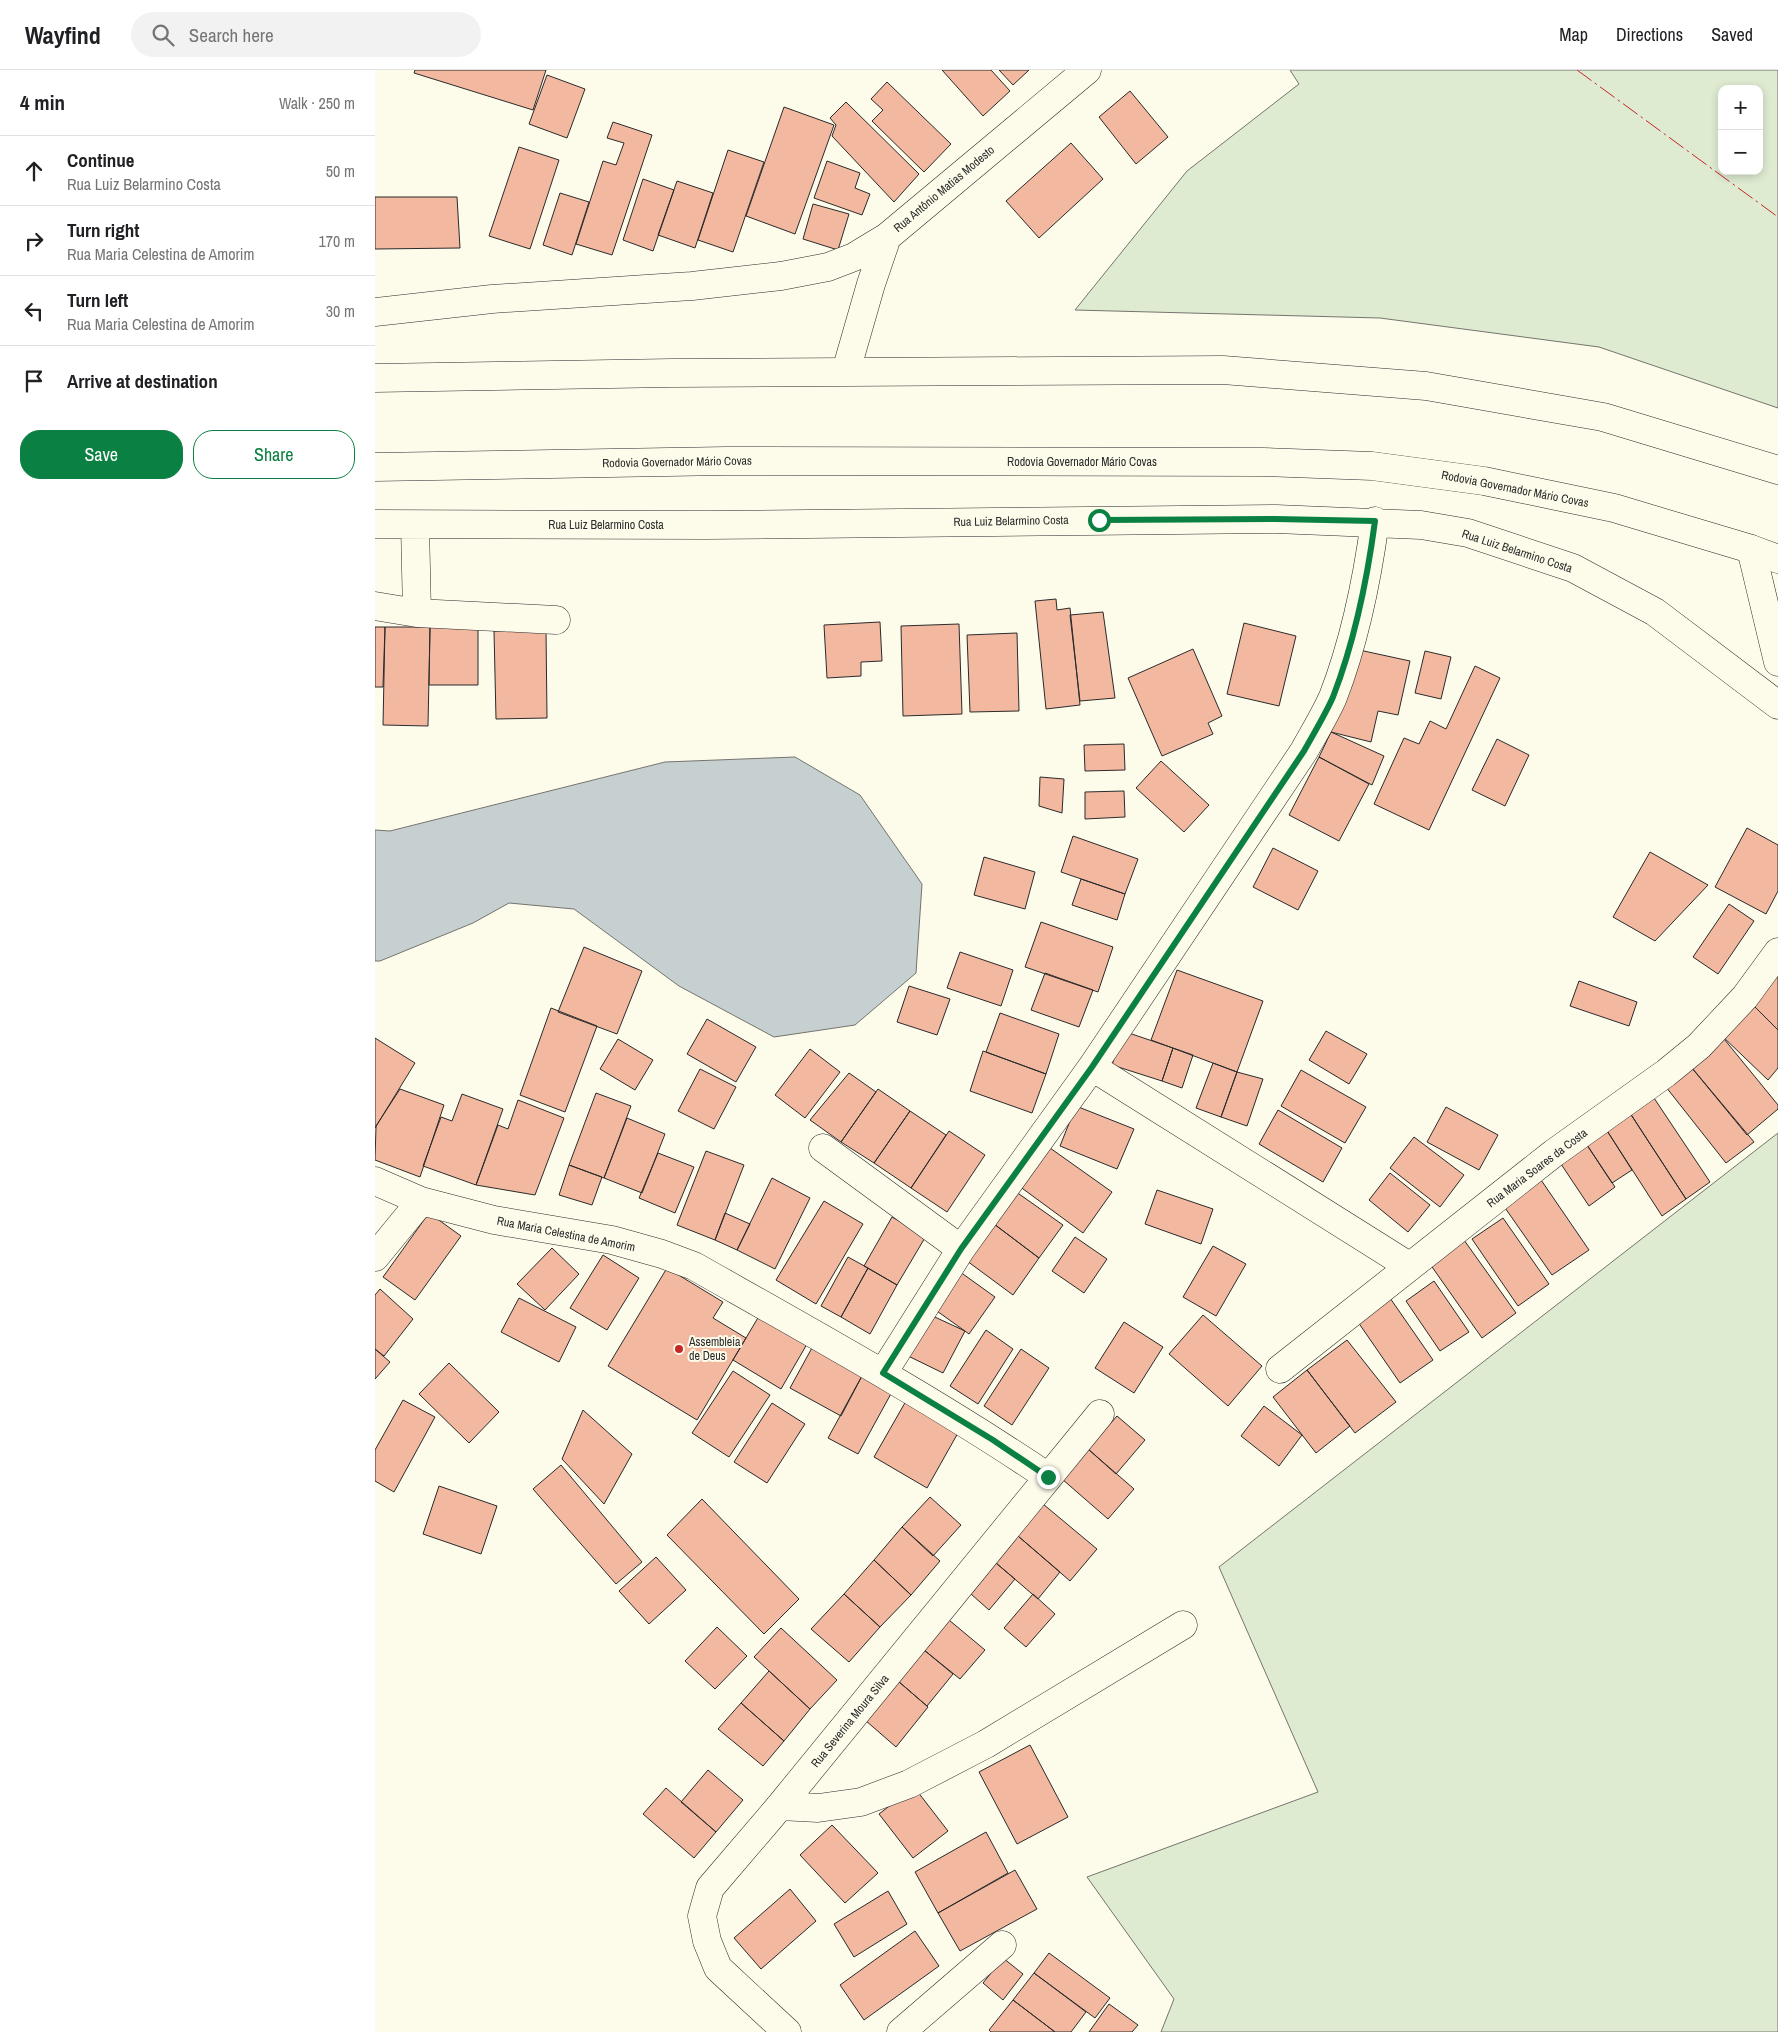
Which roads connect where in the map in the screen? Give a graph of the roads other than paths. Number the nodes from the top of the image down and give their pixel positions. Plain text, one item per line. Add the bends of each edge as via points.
1 (1087, 70) edge
2 (887, 237) junction
3 (375, 312) edge
4 (846, 371) junction
5 (375, 378) edge
6 (375, 467) edge
7 (1778, 470) edge
8 (1375, 521) junction
9 (375, 524) edge
10 (415, 525) junction
11 (1751, 549) junction
12 (1778, 560) edge
13 (375, 606) edge
14 (417, 613) junction
15 (556, 620) dead end
16 (1778, 662) edge
17 (1778, 705) edge
18 (1778, 952) edge
19 (1092, 1067) junction
20 (823, 1148) dead end
21 (375, 1180) edge
22 (421, 1201) junction
23 (961, 1249) junction
24 (375, 1257) edge
25 (1409, 1266) junction
26 (1280, 1369) dead end
27 (883, 1373) junction
28 (1100, 1414) dead end
29 (1048, 1477) junction
30 (1183, 1625) dead end
31 (780, 1806) junction
32 (1002, 1945) dead end
33 (787, 2032) edge
34 (901, 2032) edge

1 - 2 main road, Rua Antônio Matias Modesto
2 - 3 main road via 828,268 781,276 691,286 491,299
2 - 4 main road, Rua Antônio Matias Modesto
4 - 5 main road
4 - 7 main road via 1223,370 1426,386 1603,417
6 - 11 main road, Rodovia Governador Mário Covas via 726,461 1263,462 1372,466 1484,481 1614,508
8 - 10 main road, Rua Luiz Belarmino Costa via 1217,519
8 - 17 main road, Rua Luiz Belarmino Costa via 1468,533 1573,568 1655,612
8 - 19 main road via 1355,631 1333,698 1304,751
9 - 10 main road, Rua Luiz Belarmino Costa
10 - 14 main road
11 - 12 main road, Rodovia Governador Mário Covas
11 - 16 main road
13 - 14 main road
14 - 15 main road
18 - 25 main road, Rua Maria Soares da Costa via 1745,997 1699,1046
19 - 23 main road
19 - 25 main road
20 - 23 main road
21 - 22 main road, Rua Maria Celestina de Amorim
22 - 24 main road
22 - 27 main road, Rua Maria Celestina de Amorim via 495,1220 612,1240 662,1254 694,1266
23 - 27 main road
25 - 26 main road, Rua Maria Soares da Costa
27 - 29 main road, Rua Maria Celestina de Amorim
28 - 29 main road, Rua Severina Moura Silva
29 - 31 main road, Rua Severina Moura Silva
30 - 31 main road via 986,1744 909,1784 861,1802 818,1808
31 - 33 main road, Rua Severina Moura Silva via 710,1888 702,1916 707,1941 718,1968
32 - 34 main road

